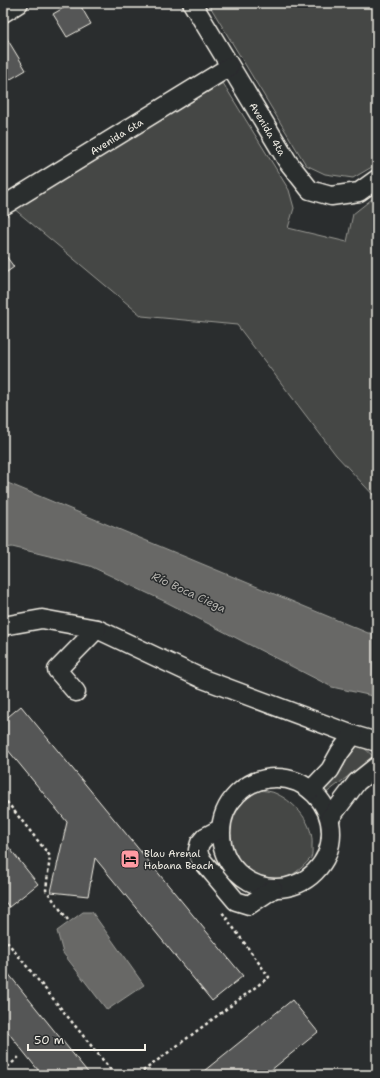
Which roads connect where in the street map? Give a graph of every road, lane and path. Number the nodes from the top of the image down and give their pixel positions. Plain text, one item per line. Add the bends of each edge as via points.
1 (19, 3) edge
2 (192, 3) edge
3 (3, 13) edge
4 (229, 67) junction
5 (377, 179) edge
6 (3, 206) edge
7 (3, 626) edge
8 (97, 629) junction
9 (76, 692) dead end
10 (353, 735) junction
11 (377, 742) edge
12 (377, 766) edge
13 (311, 790) junction
14 (3, 797) edge
15 (330, 818) junction
16 (220, 829) junction
17 (273, 889) junction
18 (222, 912) dead end
19 (68, 920) dead end
20 (3, 937) edge
21 (19, 1056) dead end
22 (3, 1070) edge
23 (115, 1075) edge
24 (138, 1075) edge

1 - 3 street
2 - 4 street, Avenida 4ta
4 - 5 street, Avenida 4ta via 288,162 310,190 332,196 359,192
4 - 6 street, Avenida 6ta
7 - 8 street via 42,619
8 - 9 street via 57,670
8 - 10 street via 203,679
10 - 11 street
10 - 13 street via 330,770
12 - 15 street via 357,782
13 - 15 street via 323,803
13 - 16 street via 296,781 279,777 251,783 232,797 224,812
14 - 19 path via 50,856 46,890
15 - 17 street via 332,836 328,853 319,868 301,882 290,887
16 - 17 street via 222,847 229,863 241,876 256,885
16 - 17 street via 200,842 200,858 208,870 236,901 249,905
18 - 24 path via 269,977
20 - 23 path
21 - 22 path

